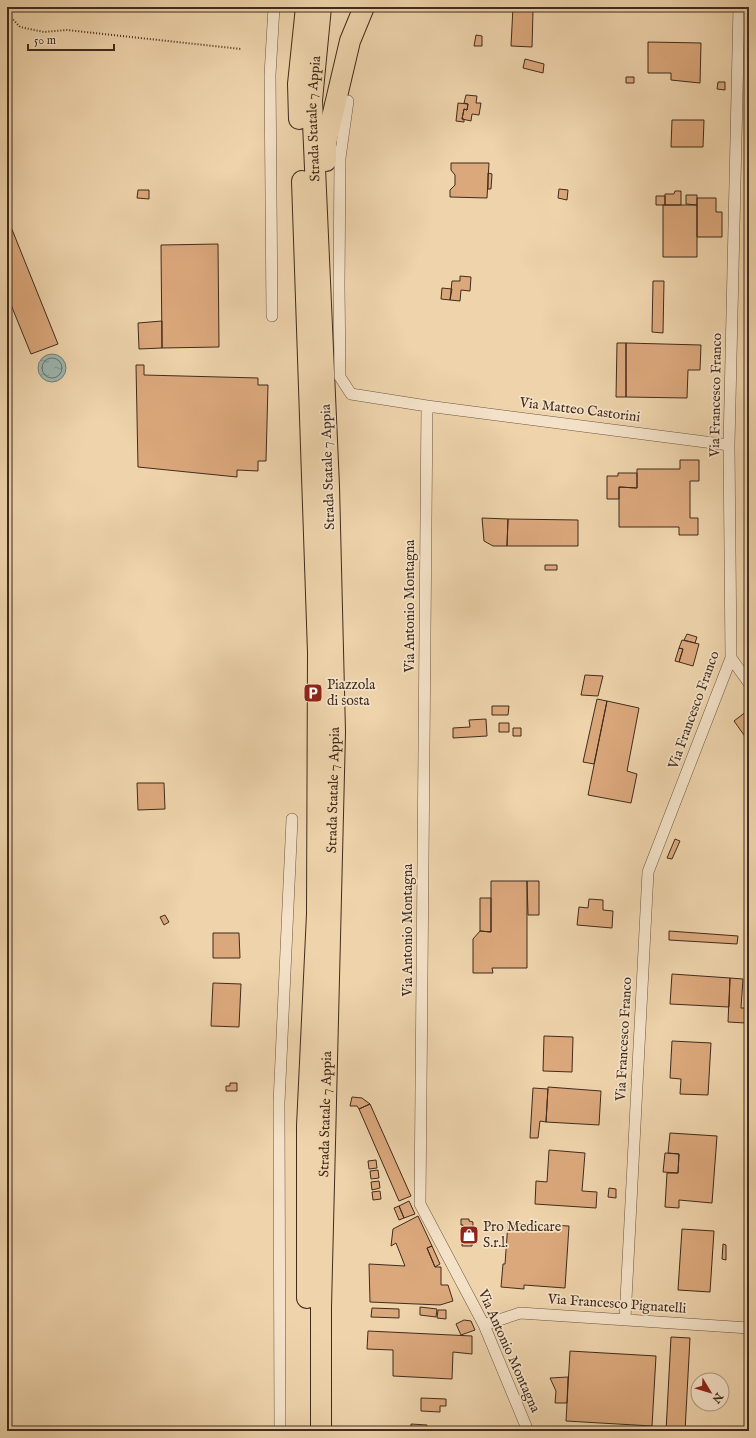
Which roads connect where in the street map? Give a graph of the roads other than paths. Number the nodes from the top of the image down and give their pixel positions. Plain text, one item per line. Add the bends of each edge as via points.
1 (274, 7) edge
2 (306, 7) edge
3 (321, 7) edge
4 (364, 7) edge
5 (739, 7) edge
6 (348, 101) dead end
7 (272, 316) dead end
8 (322, 325) junction
9 (427, 406) junction
10 (729, 445) junction
11 (731, 658) junction
12 (749, 683) edge
13 (292, 819) dead end
14 (625, 1320) junction
15 (484, 1325) junction
16 (749, 1328) edge
17 (280, 1431) edge
18 (308, 1431) edge
19 (321, 1431) edge
20 (528, 1431) edge

1 - 7 street via 270,75
2 - 18 highway, Strada Statale 7 Appia via 298,84 318,652 317,914 307,1126
3 - 8 highway, Strada Statale 7 Appia via 312,100
4 - 8 highway via 350,41 326,143
5 - 10 street, Via Francesco Franco
6 - 9 street, Via Matteo Castorini via 340,158 340,377 351,394
8 - 19 highway, Strada Statale 7 Appia via 335,732 321,1291
9 - 10 street, Via Matteo Castorini
9 - 15 street, Via Antonio Montagna via 420,1204
10 - 11 street, Via Francesco Franco
11 - 12 street
11 - 14 street, Via Francesco Franco via 648,872
13 - 17 street via 280,1103
14 - 15 street, Via Francesco Pignatelli via 520,1313
14 - 16 street, Via Francesco Pignatelli
15 - 20 street, Via Antonio Montagna

